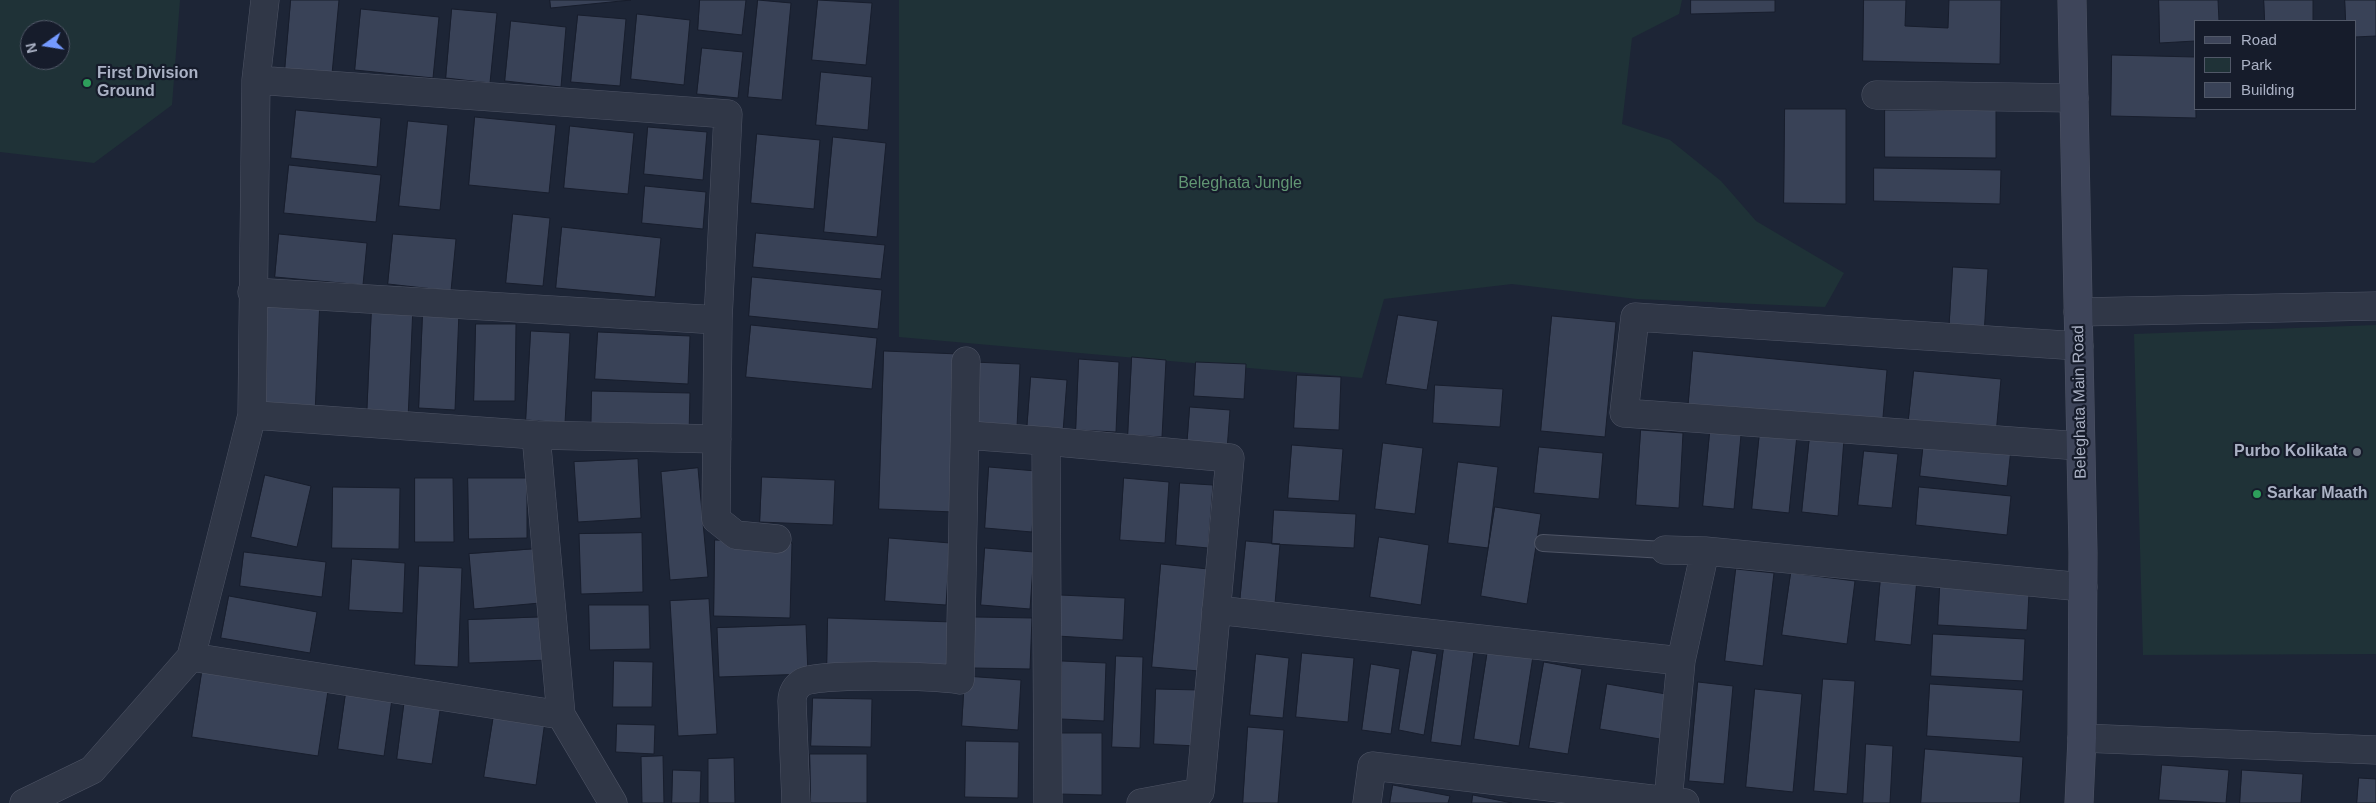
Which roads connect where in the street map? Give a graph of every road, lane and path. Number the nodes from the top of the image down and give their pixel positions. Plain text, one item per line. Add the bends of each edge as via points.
1 (265, 0) edge
2 (2072, 0) edge
3 (256, 80) junction
4 (1876, 95) dead end
5 (2074, 98) junction
6 (252, 292) junction
7 (2376, 306) edge
8 (2078, 312) junction
9 (718, 320) junction
10 (2078, 346) junction
11 (966, 361) dead end
12 (252, 415) junction
13 (965, 434) junction
14 (536, 435) junction
15 (717, 439) junction
16 (1046, 441) junction
17 (2080, 446) junction
18 (777, 539) dead end
19 (1543, 543) dead end
20 (1665, 550) joint
21 (1705, 551) junction
22 (2083, 587) junction
23 (1216, 610) junction
24 (191, 657) junction
25 (1681, 661) junction
26 (561, 715) junction
27 (2082, 738) junction
28 (2376, 750) edge
29 (1210, 798) edge
30 (1677, 802) edge
31 (24, 803) edge
32 (613, 803) edge
33 (796, 803) edge
34 (1048, 803) edge
35 (1141, 803) edge
36 (1367, 803) edge
37 (2079, 803) edge

1 - 3 street
2 - 5 main road, Beleghata Main Road
3 - 6 street
3 - 9 street via 728,114
4 - 5 street
5 - 8 main road, Beleghata Main Road
6 - 9 street
6 - 12 street
7 - 8 street
8 - 10 main road, Beleghata Main Road
9 - 15 street
10 - 17 main road, Beleghata Main Road
10 - 17 street via 1635,317 1624,413
11 - 13 street
12 - 14 street
12 - 24 street
13 - 16 street
13 - 33 street via 960,680 850,677 809,680 799,685 792,701
14 - 15 street
14 - 26 street
15 - 18 street via 716,519 736,535
16 - 23 street via 1230,458
16 - 34 street
17 - 22 main road, Beleghata Main Road
19 - 20 lane
20 - 21 street
21 - 22 street
21 - 25 street
22 - 27 main road, Beleghata Main Road
23 - 25 street
23 - 29 street
24 - 26 street
24 - 31 street via 92,770
25 - 30 street
26 - 32 street
27 - 28 street
27 - 37 main road, Beleghata Main Road
29 - 35 street
30 - 36 street via 1372,766

